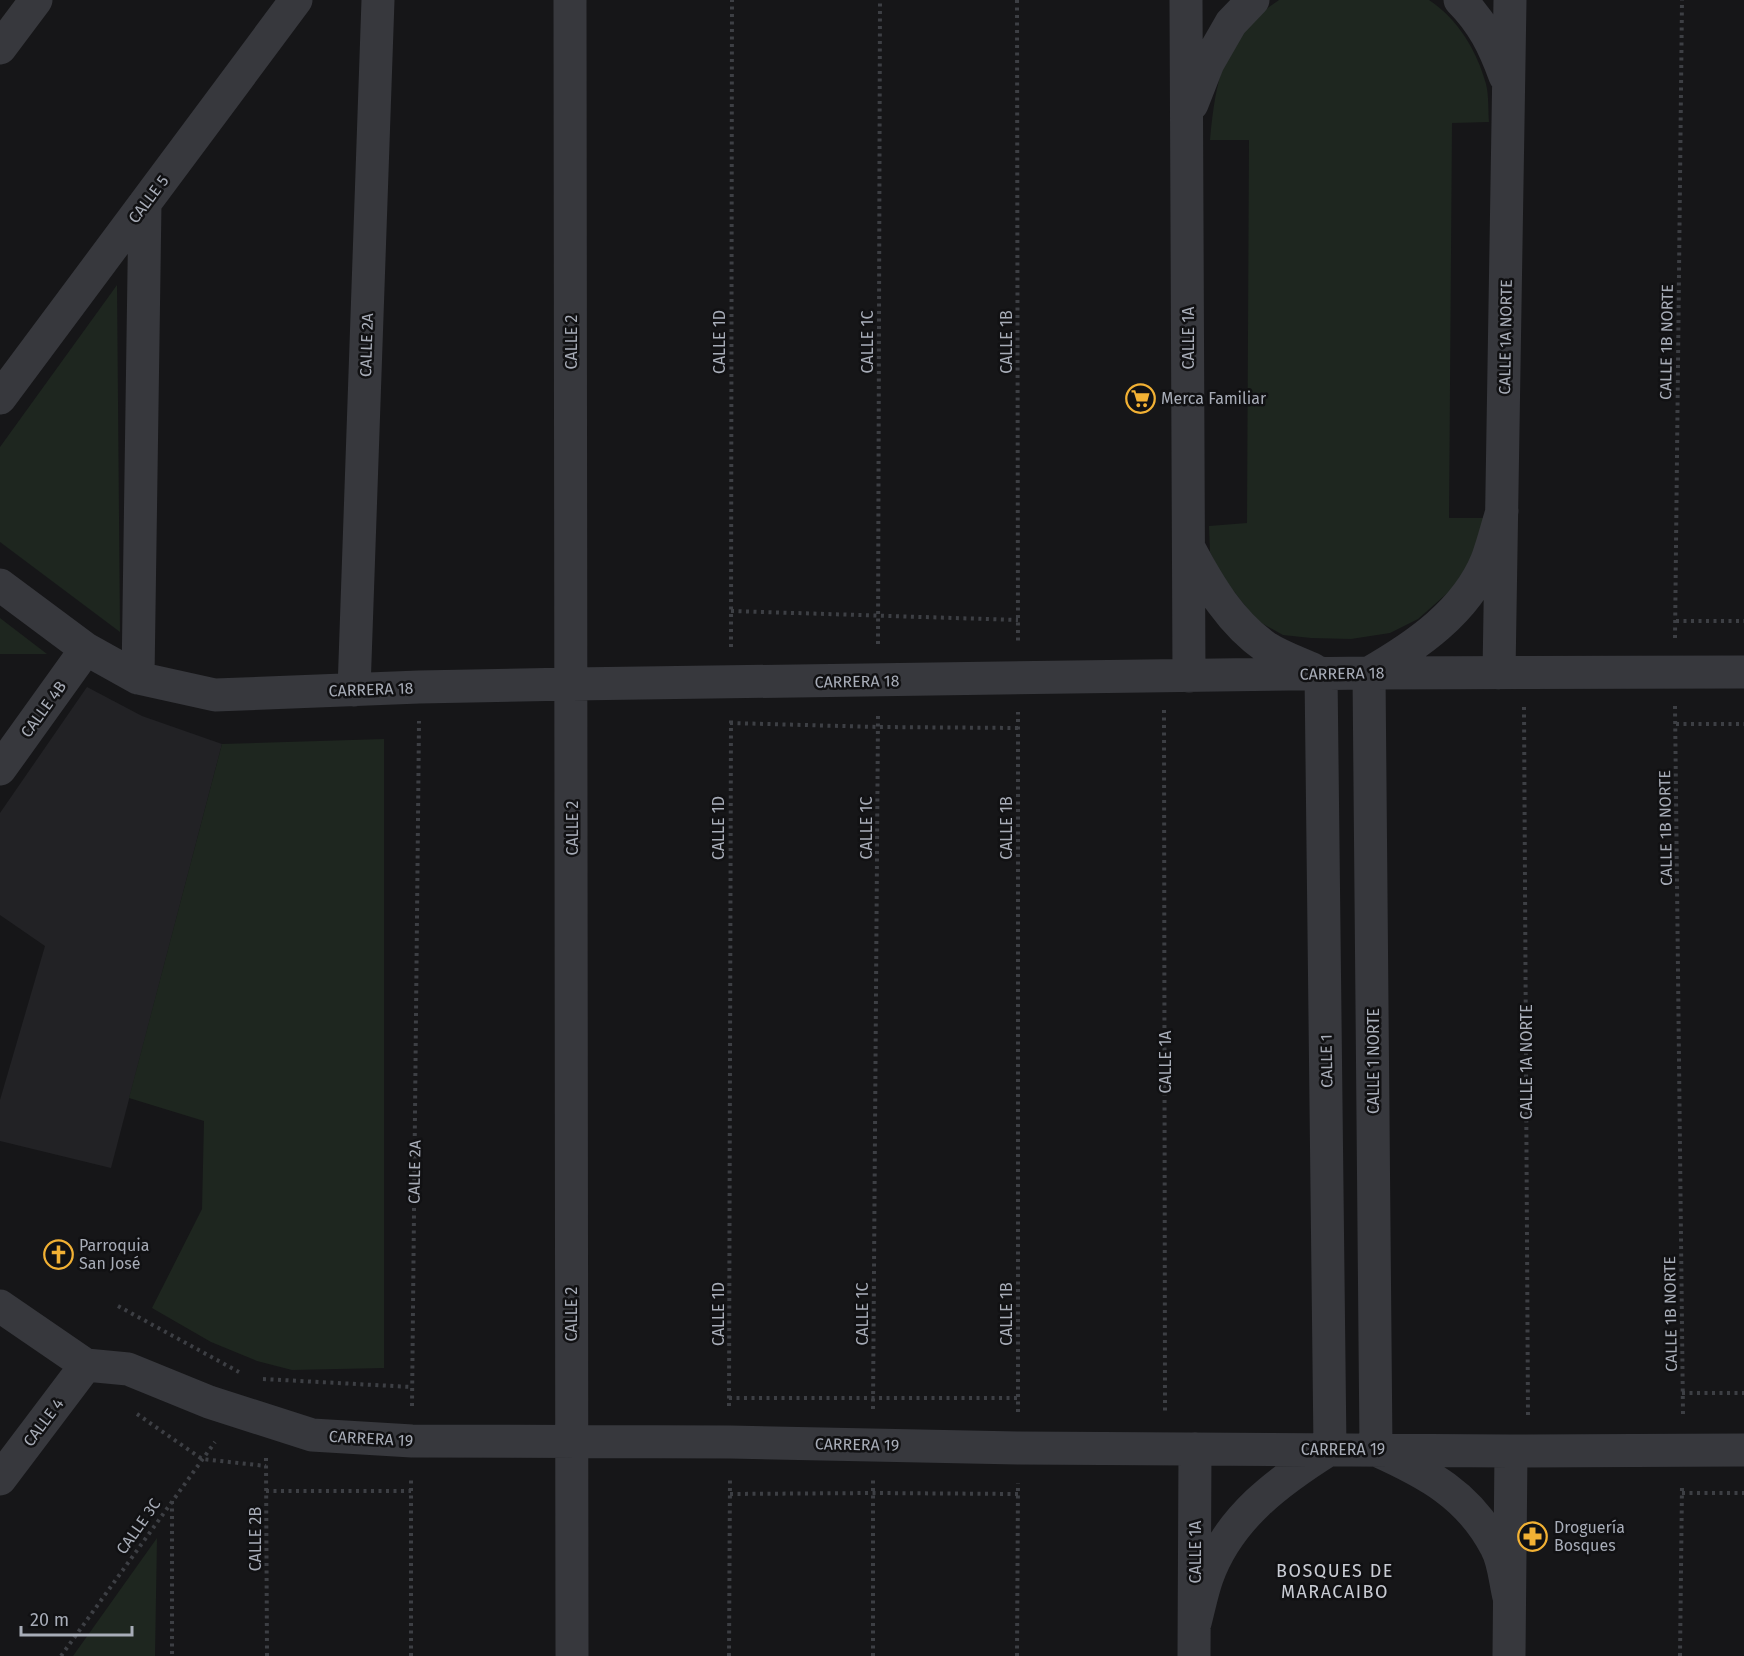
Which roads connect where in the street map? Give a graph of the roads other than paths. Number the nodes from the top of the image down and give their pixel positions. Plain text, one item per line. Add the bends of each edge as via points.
1 (36, 0) edge
2 (296, 0) edge
3 (378, 0) edge
4 (570, 0) edge
5 (1186, 0) edge
6 (1253, 0) edge
7 (1460, 0) edge
8 (1510, 0) edge
9 (0, 48) edge
10 (1509, 86) junction
11 (1187, 118) junction
12 (145, 203) junction
13 (0, 398) edge
14 (1502, 511) junction
15 (1188, 547) junction
16 (0, 585) edge
17 (86, 649) junction
18 (1744, 672) edge
19 (1369, 673) junction
20 (1512, 673) junction
21 (1321, 674) junction
22 (1177, 676) junction
23 (138, 678) junction
24 (572, 684) junction
25 (354, 690) junction
26 (0, 770) edge
27 (0, 1306) edge
28 (86, 1365) junction
29 (571, 1442) junction
30 (1180, 1448) junction
31 (1330, 1449) junction
32 (1376, 1450) junction
33 (1520, 1450) junction
34 (1744, 1450) edge
35 (0, 1479) edge
36 (1509, 1597) junction
37 (1195, 1623) junction
38 (572, 1656) edge
39 (1194, 1656) edge
40 (1509, 1656) edge

1 - 9 street
2 - 12 street, CALLE 5
3 - 25 street, CALLE 2A
4 - 24 street, CALLE 2
5 - 11 street, CALLE 1A
6 - 11 street via 1231,23 1214,53
7 - 10 street via 1494,45
8 - 10 street, CALLE 1A NORTE
10 - 14 street, CALLE 1A NORTE
11 - 15 street, CALLE 1A
12 - 13 street, CALLE 5
12 - 23 street
14 - 19 street via 1486,561 1465,597 1432,632
14 - 20 street, CALLE 1A NORTE
15 - 21 street via 1234,619 1268,648
15 - 22 street, CALLE 1A
16 - 17 street, CARRERA 18
17 - 23 street, CARRERA 18
17 - 26 street, CALLE 4B
18 - 20 street, CARRERA 18
19 - 20 street, CARRERA 18
19 - 21 street, CARRERA 18
19 - 32 street, CALLE 1 NORTE
21 - 22 street, CARRERA 18
21 - 31 street, CALLE 1
22 - 24 street, CARRERA 18
23 - 25 street, CARRERA 18 via 215,695
24 - 25 street, CARRERA 18
24 - 29 street, CALLE 2
27 - 28 street, CARRERA 19
28 - 29 street, CARRERA 19 via 128,1369 209,1402 312,1434 412,1441
28 - 35 street, CALLE 4
29 - 30 street, CARRERA 19
29 - 38 street, CALLE 2
30 - 31 street, CARRERA 19
30 - 37 street, CALLE 1A
31 - 32 street, CARRERA 19
31 - 37 street via 1290,1474 1253,1505 1225,1541 1208,1576
32 - 33 street, CARRERA 19
32 - 36 street via 1420,1470 1452,1492 1476,1517 1497,1549
33 - 34 street, CARRERA 19
33 - 36 street
36 - 40 street
37 - 39 street, CALLE 1A

